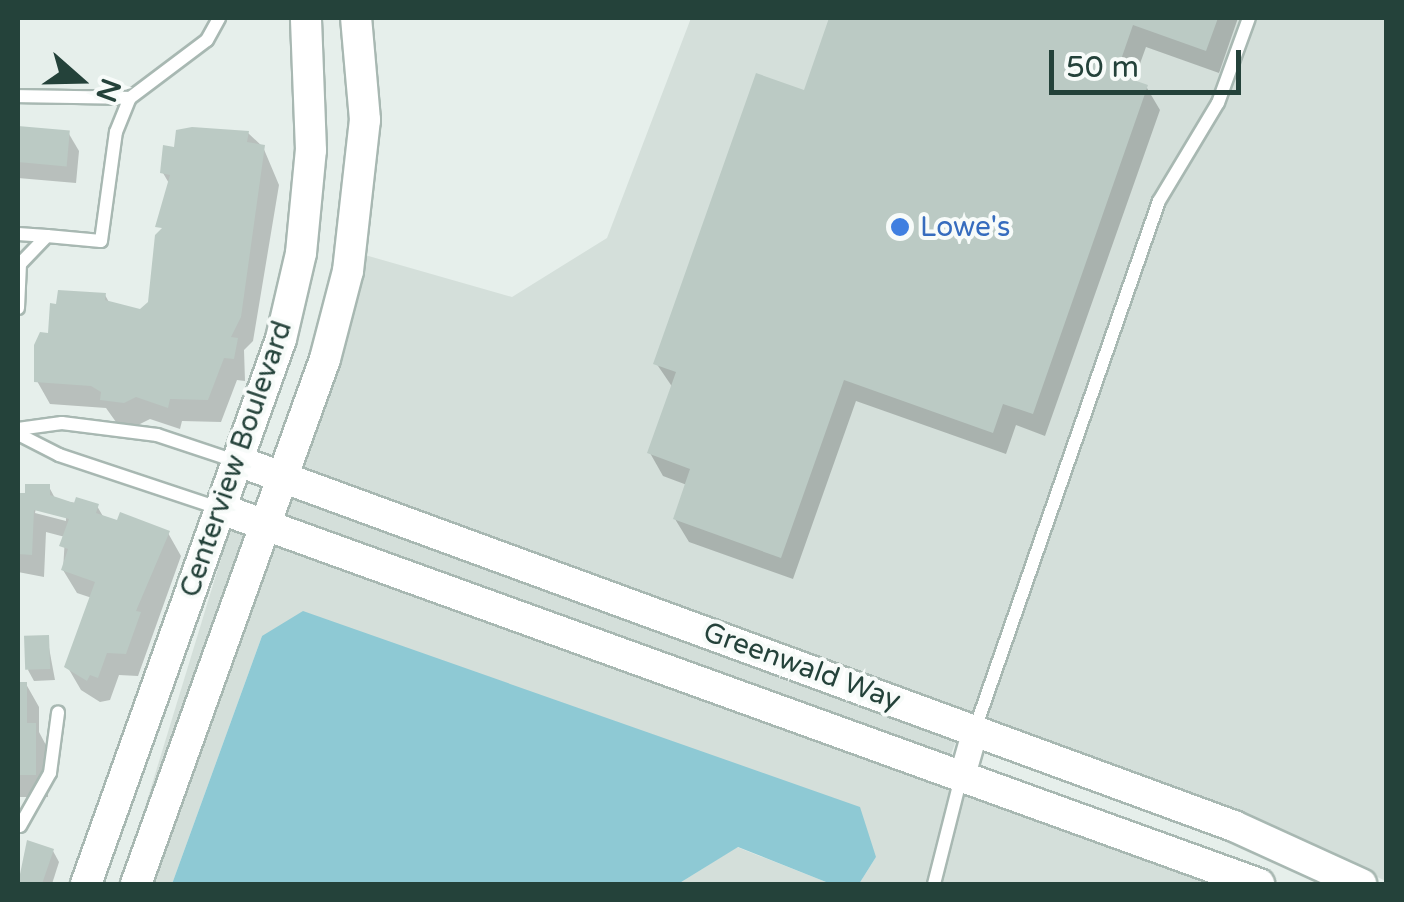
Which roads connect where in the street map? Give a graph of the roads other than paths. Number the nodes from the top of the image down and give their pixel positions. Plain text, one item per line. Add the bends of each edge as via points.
1 (218, 18) edge
2 (306, 18) edge
3 (356, 18) edge
4 (1249, 18) edge
5 (18, 96) edge
6 (130, 98) junction
7 (18, 234) edge
8 (47, 236) junction
9 (18, 308) edge
10 (18, 431) edge
11 (238, 461) junction
12 (282, 478) junction
13 (221, 508) junction
14 (266, 524) junction
15 (58, 713) dead end
16 (975, 729) junction
17 (962, 775) junction
18 (18, 828) edge
19 (86, 884) edge
20 (136, 884) edge
21 (934, 884) edge
22 (1259, 884) edge
23 (1361, 884) edge

1 - 6 lane via 207,40
2 - 11 street, Centerview Boulevard via 312,150 301,253
3 - 12 street, Centerview Boulevard via 365,120 348,271
4 - 16 lane via 1218,103 1160,201
5 - 6 lane
6 - 8 lane via 116,132 100,241
7 - 8 lane
8 - 9 lane via 20,264
10 - 11 lane via 62,422 157,435
10 - 13 lane via 59,455
11 - 12 street, Greenwald Way
11 - 13 street, Centerview Boulevard
12 - 14 street, Centerview Boulevard
12 - 16 street, Greenwald Way
13 - 14 street, Greenwald Way
13 - 19 street, Centerview Boulevard
14 - 17 street, Greenwald Way
14 - 20 street, Centerview Boulevard
15 - 18 lane via 50,773
16 - 17 street
16 - 23 street, Greenwald Way via 1234,826
17 - 21 lane
17 - 22 street, Greenwald Way

